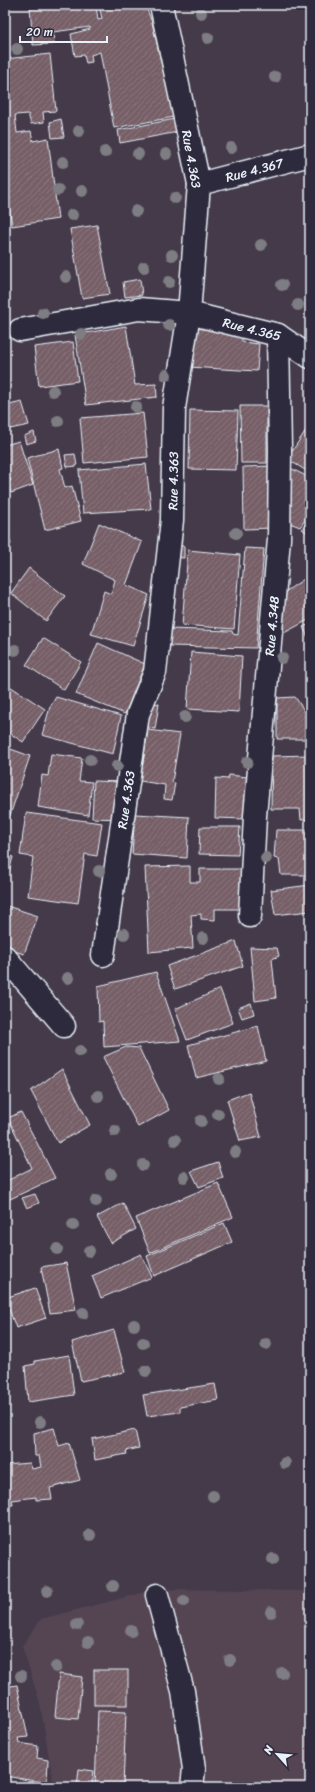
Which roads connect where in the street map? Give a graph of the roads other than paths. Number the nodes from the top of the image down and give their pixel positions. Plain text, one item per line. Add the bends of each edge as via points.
1 (161, 5) edge
2 (310, 155) edge
3 (199, 184) junction
4 (189, 313) junction
5 (20, 330) dead end
6 (278, 335) junction
7 (310, 357) edge
8 (250, 916) dead end
9 (103, 955) dead end
10 (5, 958) edge
11 (64, 1026) dead end
12 (157, 1595) dead end
13 (192, 1787) edge

1 - 3 street, Rue 4.363
2 - 3 street, Rue 4.367
3 - 4 street, Rue 4.363
4 - 5 street, Rue 4.365 via 139,309
4 - 6 street, Rue 4.365
4 - 9 street, Rue 4.363 via 174,408 172,520 155,672 138,714
6 - 7 street, Rue 4.365
6 - 8 street, Rue 4.348 via 278,539 255,816
10 - 11 street
12 - 13 street via 183,1691 194,1768

